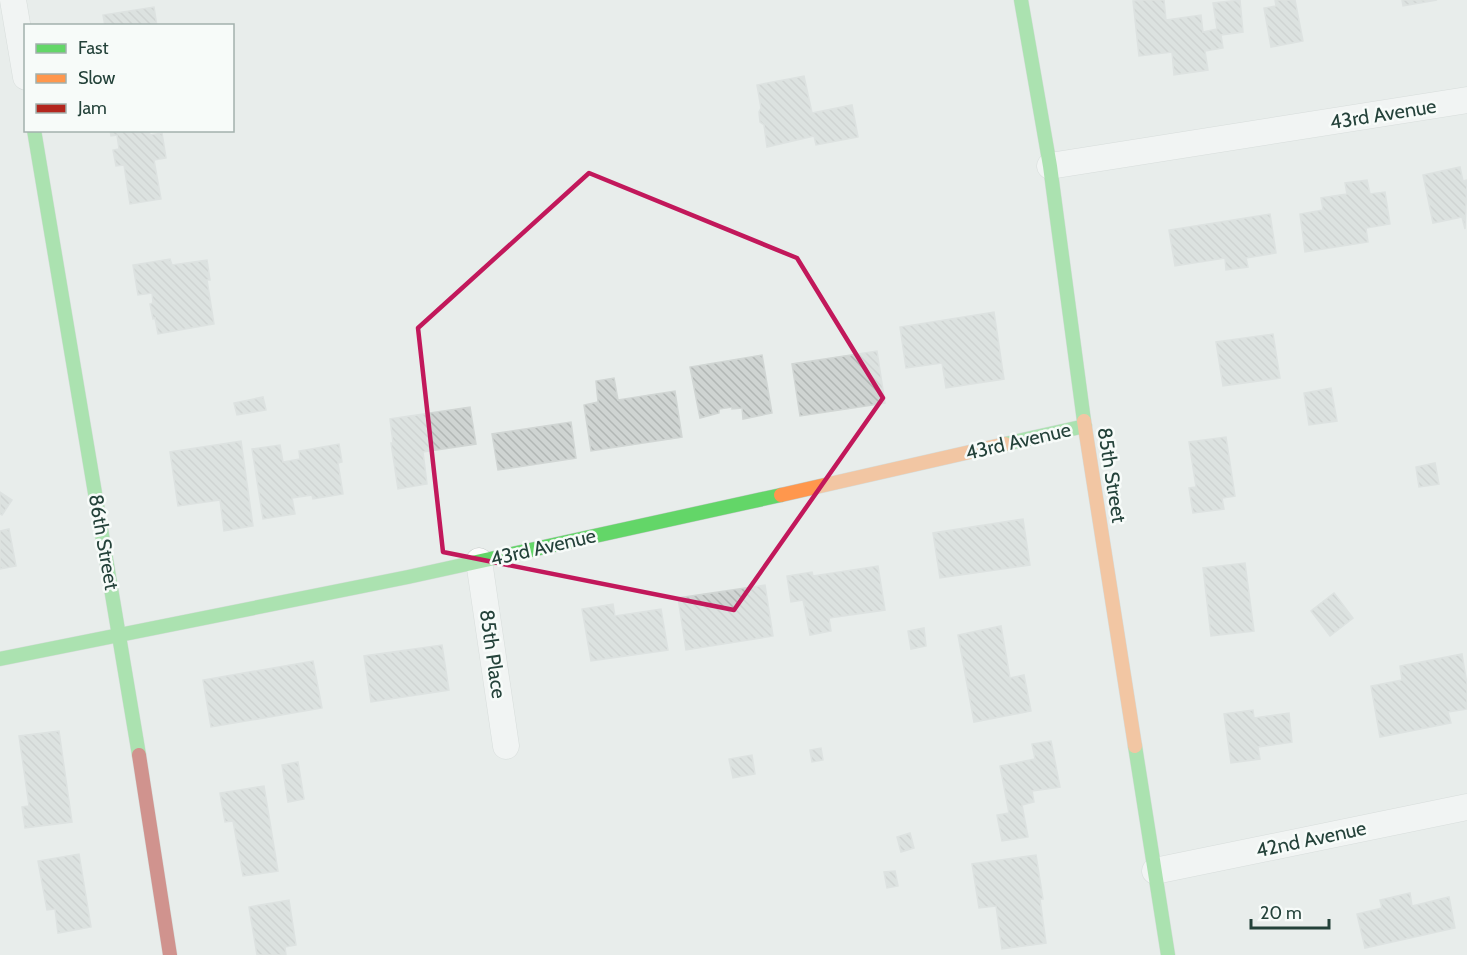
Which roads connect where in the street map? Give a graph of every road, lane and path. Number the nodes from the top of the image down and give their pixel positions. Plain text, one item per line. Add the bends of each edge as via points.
1 (12, 0) edge
2 (1021, 0) edge
3 (24, 66) edge
4 (1467, 100) edge
5 (34, 132) edge
6 (1050, 166) junction
7 (1085, 426) junction
8 (479, 561) junction
9 (120, 637) junction
10 (0, 659) edge
11 (506, 746) dead end
12 (1467, 807) edge
13 (1155, 871) junction
14 (170, 955) edge
15 (1168, 955) edge

1 - 3 street
2 - 6 street, 85th Street
4 - 6 street, 43rd Avenue
5 - 9 street, 86th Street
6 - 7 street, 85th Street
7 - 8 street, 43rd Avenue
7 - 13 street, 85th Street
8 - 9 street, 43rd Avenue
8 - 11 street, 85th Place
9 - 10 street, 43rd Avenue
9 - 14 street, 86th Street
12 - 13 street, 42nd Avenue
13 - 15 street, 85th Street

